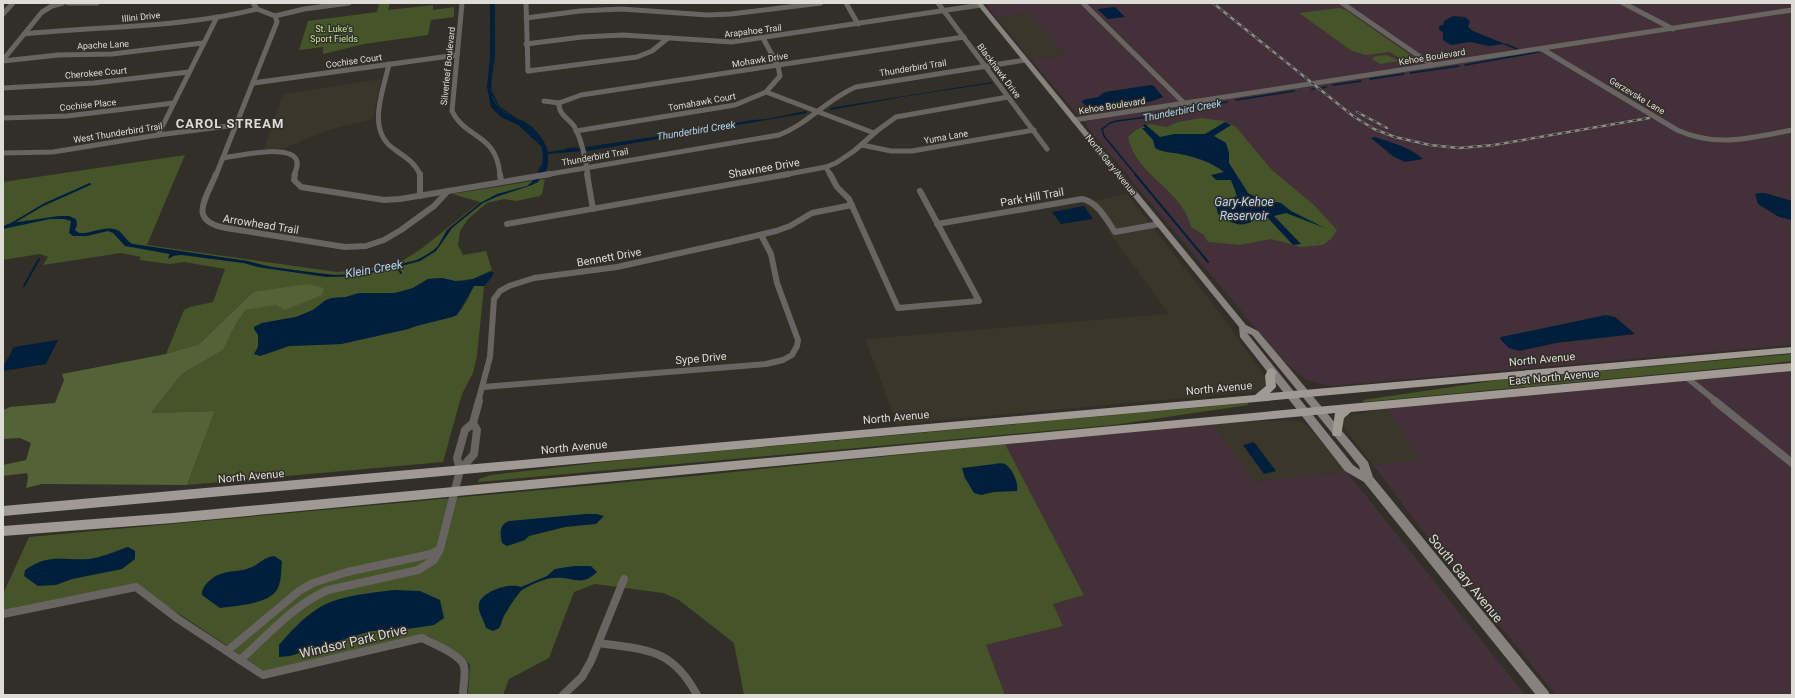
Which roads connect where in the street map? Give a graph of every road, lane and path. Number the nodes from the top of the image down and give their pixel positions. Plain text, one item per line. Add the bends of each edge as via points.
1 (64, 3) edge
2 (68, 3) edge
3 (97, 3) edge
4 (253, 3) edge
5 (349, 3) edge
6 (462, 3) edge
7 (526, 3) edge
8 (821, 3) edge
9 (846, 3) edge
10 (938, 3) edge
11 (1083, 3) edge
12 (1342, 3) edge
13 (1623, 3) edge
14 (980, 4) edge
15 (12, 5) edge
16 (3, 7) edge
17 (257, 8) junction
18 (943, 10) junction
19 (1792, 10) edge
20 (3, 14) edge
21 (275, 16) junction
22 (217, 17) junction
23 (526, 18) junction
24 (858, 24) junction
25 (1673, 29) junction
26 (24, 34) junction
27 (964, 37) junction
28 (668, 38) junction
29 (763, 38) junction
30 (203, 44) junction
31 (526, 44) junction
32 (1542, 49) junction
33 (457, 55) junction
34 (1025, 60) junction
35 (3, 61) edge
36 (389, 64) junction
37 (985, 65) junction
38 (1432, 65) junction
39 (778, 66) junction
40 (189, 72) junction
41 (252, 83) junction
42 (3, 88) edge
43 (766, 92) junction
44 (1008, 97) junction
45 (544, 101) dead end
46 (174, 103) junction
47 (559, 103) junction
48 (1184, 103) junction
49 (818, 112) junction
50 (3, 118) edge
51 (1074, 120) junction
52 (236, 125) junction
53 (1034, 130) junction
54 (1792, 130) edge
55 (576, 131) junction
56 (874, 133) junction
57 (158, 135) junction
58 (862, 144) junction
59 (1047, 149) dead end
60 (3, 153) edge
61 (223, 158) junction
62 (826, 167) junction
63 (585, 168) junction
64 (501, 182) junction
65 (448, 191) junction
66 (920, 191) dead end
67 (420, 196) junction
68 (852, 205) junction
69 (593, 209) junction
70 (506, 224) dead end
71 (937, 224) junction
72 (1159, 224) junction
73 (761, 235) junction
74 (1243, 327) junction
75 (1792, 350) edge
76 (1792, 367) edge
77 (1272, 372) junction
78 (1686, 377) junction
79 (483, 387) junction
80 (1305, 393) junction
81 (1289, 394) junction
82 (1259, 397) junction
83 (1348, 408) junction
84 (1319, 410) junction
85 (1303, 412) junction
86 (473, 423) junction
87 (1337, 433) junction
88 (1792, 463) edge
89 (460, 470) junction
90 (1368, 479) junction
91 (455, 490) junction
92 (3, 511) edge
93 (3, 531) edge
94 (440, 549) junction
95 (385, 564) junction
96 (384, 577) junction
97 (624, 579) dead end
98 (3, 614) edge
99 (599, 643) junction
100 (227, 651) junction
101 (240, 660) junction
102 (463, 695) edge
103 (563, 695) edge
104 (697, 695) edge
105 (1544, 695) edge

1 - 26 street via 44,10
2 - 3 street
4 - 17 street
5 - 21 street
6 - 33 street, Silverleaf Boulevard
7 - 23 street
8 - 23 street via 731,14 620,8
9 - 24 street
10 - 18 street, Blackhawk Drive
11 - 48 street
12 - 38 street
13 - 25 street
14 - 18 street, Arapahoe Trail
14 - 34 street, North Gary Avenue
15 - 16 street
15 - 20 street
17 - 21 street
17 - 22 street, Illini Drive
18 - 24 street, Arapahoe Trail
18 - 27 street, Blackhawk Drive
19 - 25 street, Kehoe Boulevard
21 - 41 street, Arrowhead Trail via 277,22
22 - 26 street, Illini Drive
22 - 30 street
23 - 31 street
24 - 29 street, Arapahoe Trail
25 - 32 street, Kehoe Boulevard
26 - 35 street
27 - 37 street, Blackhawk Drive
27 - 39 street, Mohawk Drive
28 - 29 street, Arapahoe Trail via 714,42
28 - 31 street, Arapahoe Trail via 605,35
28 - 31 street via 652,52 637,56 527,72
29 - 39 street
30 - 35 street, Apache Lane via 112,54 58,55
30 - 40 street
32 - 38 street, Kehoe Boulevard
32 - 54 street, Gerzevske Lane via 1682,133 1698,139 1729,142
33 - 36 street, Cochise Court
33 - 64 street, Silverleaf Boulevard via 453,115 493,149 498,159
34 - 37 street
34 - 51 street, North Gary Avenue
36 - 41 street, Cochise Court
36 - 67 street via 378,130 388,145 418,170
37 - 44 street, Blackhawk Drive
37 - 49 street, Thunderbird Trail via 856,87 836,96
38 - 48 street, Kehoe Boulevard
39 - 43 street, Tomahawk Court via 780,76
39 - 47 street, Mohawk Drive via 575,97
40 - 42 street, Cherokee Court via 94,83
40 - 46 street
41 - 52 street, Arrowhead Trail
43 - 49 street
43 - 55 street, Tomahawk Court via 728,106
44 - 53 street, Blackhawk Drive
44 - 56 street, Shawnee Drive via 902,115
45 - 47 street
46 - 50 street, Cochise Place via 73,115
46 - 57 street
47 - 55 street via 560,112
48 - 51 street, Kehoe Boulevard
49 - 56 street
49 - 63 street, Thunderbird Trail via 800,127 779,135
51 - 72 street, North Gary Avenue
52 - 57 street, West Thunderbird Trail
52 - 61 street, Arrowhead Trail
53 - 58 street, Yuma Lane via 912,152 891,151
53 - 59 street, Blackhawk Drive
55 - 63 street
56 - 58 street, Shawnee Drive
57 - 60 street, West Thunderbird Trail via 53,152
58 - 62 street, Shawnee Drive via 840,162
61 - 65 street, Arrowhead Trail via 202,209 203,216 212,225 345,247 368,246 389,238 440,202
61 - 67 street, Thunderbird Trail via 281,152 291,154 296,159 294,180 305,188 388,200
62 - 68 street via 837,187
62 - 69 street, Shawnee Drive
63 - 64 street, Thunderbird Trail
63 - 69 street
64 - 65 street, Thunderbird Trail
65 - 67 street, Thunderbird Trail
66 - 71 street
68 - 71 street via 898,308 979,301
68 - 73 street, Bennett Drive via 812,214 787,228
69 - 70 street, Shawnee Drive
71 - 72 street, Park Hill Trail via 1085,199 1093,203 1115,232
72 - 74 street, North Gary Avenue
73 - 79 street, Bennett Drive via 670,257 518,282 505,288 494,302 490,357
73 - 79 street, Sype Drive via 771,254 777,283 798,340 795,351 789,357 766,364
74 - 77 street, North Gary Avenue via 1242,336
74 - 80 street, North Gary Avenue via 1255,333
75 - 80 main road, North Avenue
76 - 78 main road, East North Avenue
77 - 81 street, North Gary Avenue
77 - 82 main road via 1271,387
78 - 83 main road, East North Avenue
78 - 88 street
79 - 86 street, Bennett Drive
80 - 81 main road, North Avenue
80 - 84 street, North Gary Avenue
81 - 82 main road, North Avenue
81 - 85 street, South Gary Avenue
82 - 89 main road, North Avenue
83 - 84 main road, East North Avenue
83 - 87 main road via 1339,416
84 - 85 main road
84 - 87 street, South Gary Avenue
85 - 90 street, South Gary Avenue via 1349,468
85 - 91 main road
86 - 89 street, Bennett Drive via 465,430 457,458
86 - 89 street, Bennett Drive via 477,430 474,454
87 - 90 street, South Gary Avenue via 1364,465
89 - 91 street
89 - 92 main road, North Avenue
90 - 105 street, South Gary Avenue
91 - 93 main road via 173,518
91 - 94 street
94 - 95 street via 431,554
94 - 96 street via 430,565
95 - 96 street
95 - 100 street via 326,577 313,583 299,591
96 - 101 street via 316,595
97 - 99 street
98 - 100 street, Windsor Park Drive via 136,587 178,619
99 - 103 street via 582,677
99 - 104 street via 656,652 684,671
100 - 101 street, Windsor Park Drive
101 - 102 street, Windsor Park Drive via 263,675 422,638 461,660 464,667

